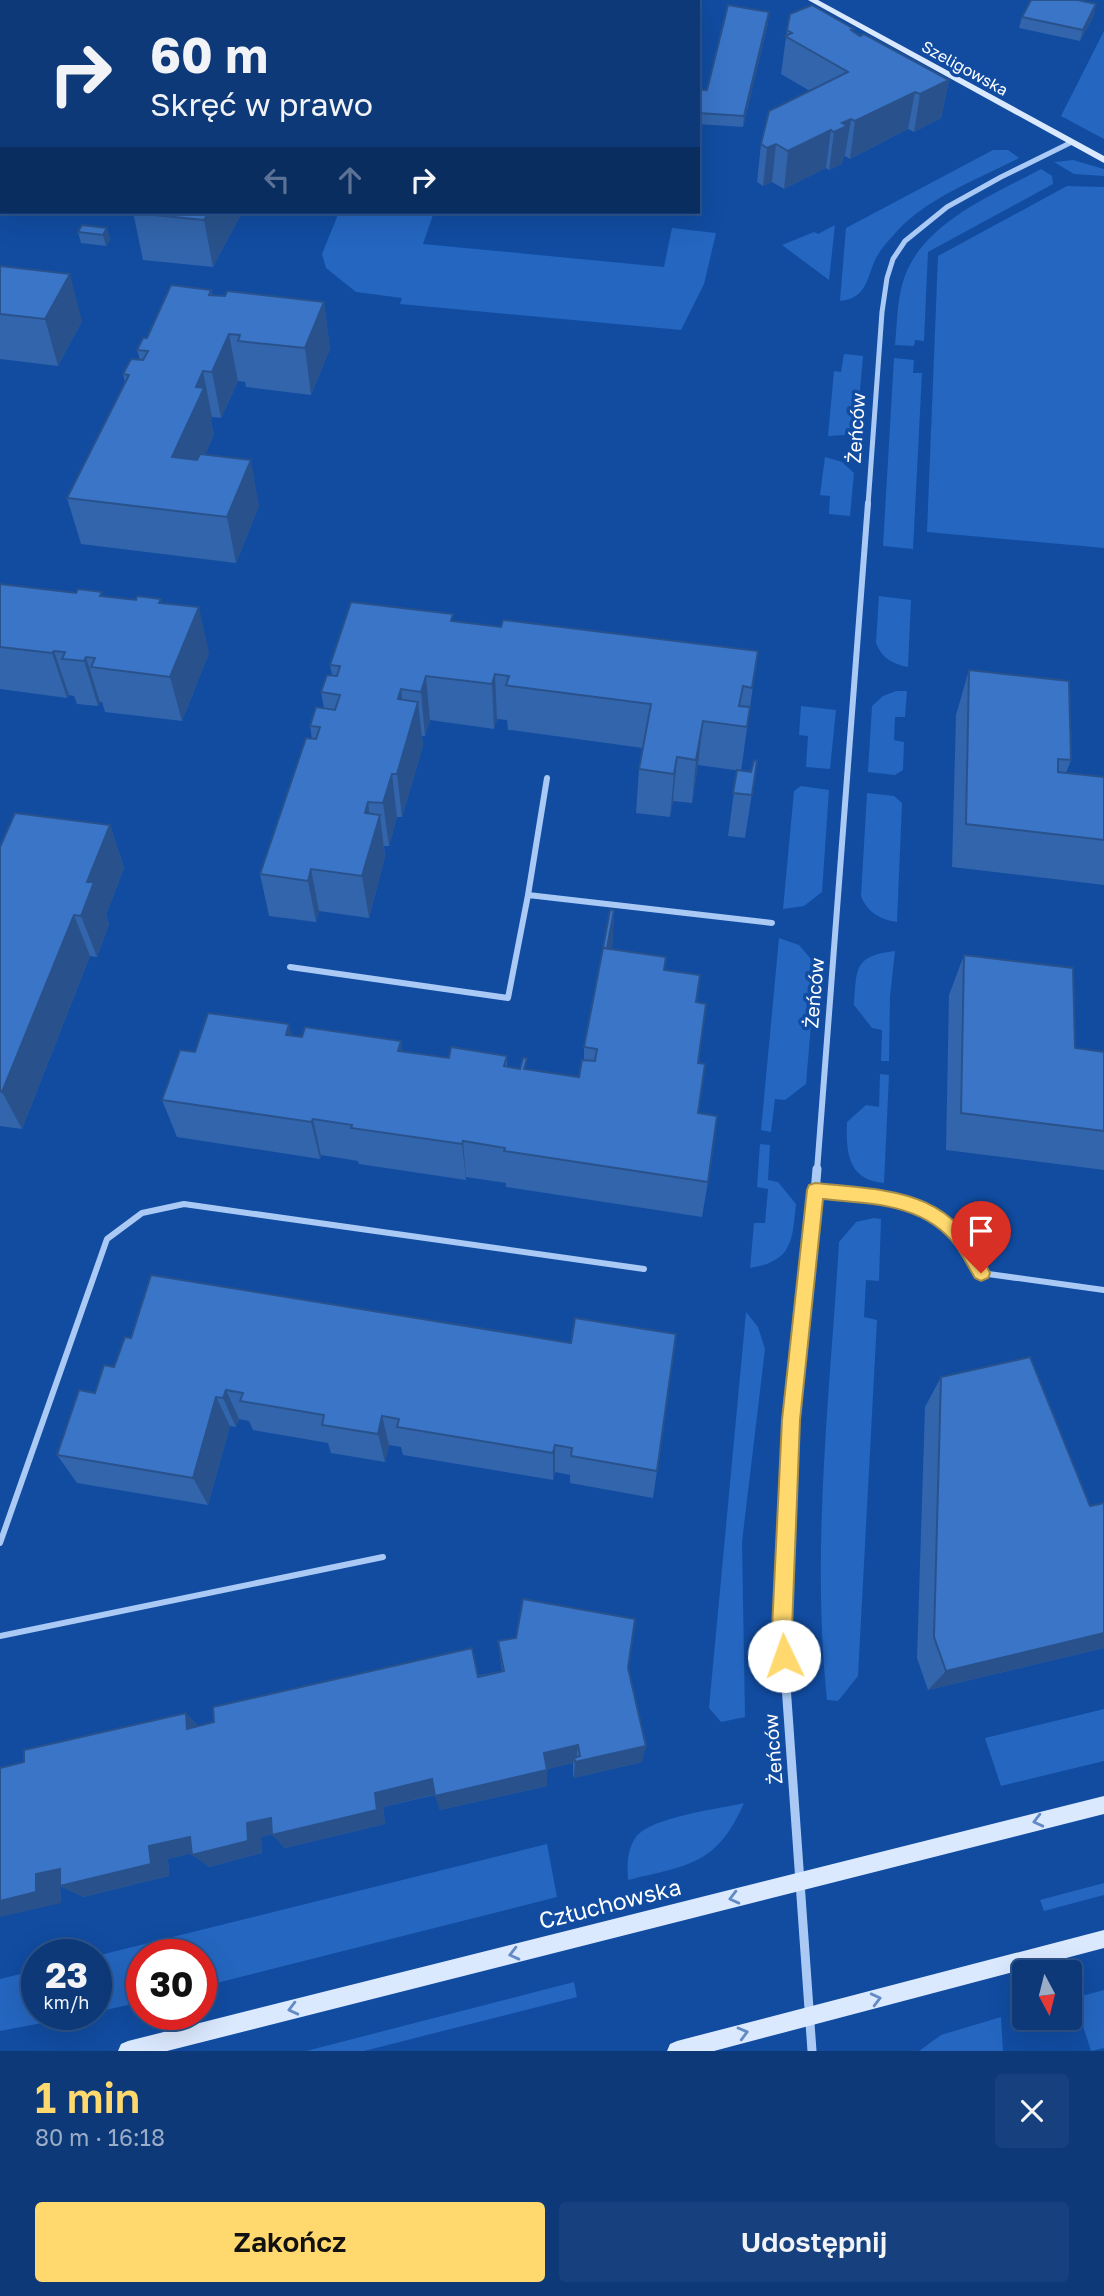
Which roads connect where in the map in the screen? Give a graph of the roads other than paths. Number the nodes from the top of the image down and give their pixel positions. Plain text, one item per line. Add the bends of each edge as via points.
1 (813, 0) edge
2 (1072, 142) junction
3 (1104, 160) edge
4 (547, 778) dead end
5 (528, 895) junction
6 (772, 923) dead end
7 (290, 967) dead end
8 (815, 1190) junction
9 (644, 1269) dead end
10 (1104, 1290) edge
11 (0, 1543) edge
12 (383, 1557) dead end
13 (0, 1636) edge
14 (1104, 1805) edge
15 (800, 1881) junction
16 (1104, 1939) edge
17 (810, 2016) junction
18 (128, 2051) edge
19 (677, 2051) edge
20 (812, 2051) edge

1 - 2 street, Szeligowska
2 - 3 street, Szeligowska
2 - 8 street, Żeńców via 927,220 893,257 887,275
4 - 5 street
5 - 6 street
5 - 7 street via 508,998
8 - 10 lane via 889,1198 927,1209 961,1239 981,1273
8 - 15 street, Żeńców via 791,1420 782,1629
9 - 11 lane via 184,1204 157,1206 128,1219 107,1239
12 - 13 lane
14 -> 15 street, Człuchowska
15 - 17 street, Żeńców
15 -> 18 street, Człuchowska
17 -> 16 street
19 -> 17 street
17 - 20 street, Żeńców

